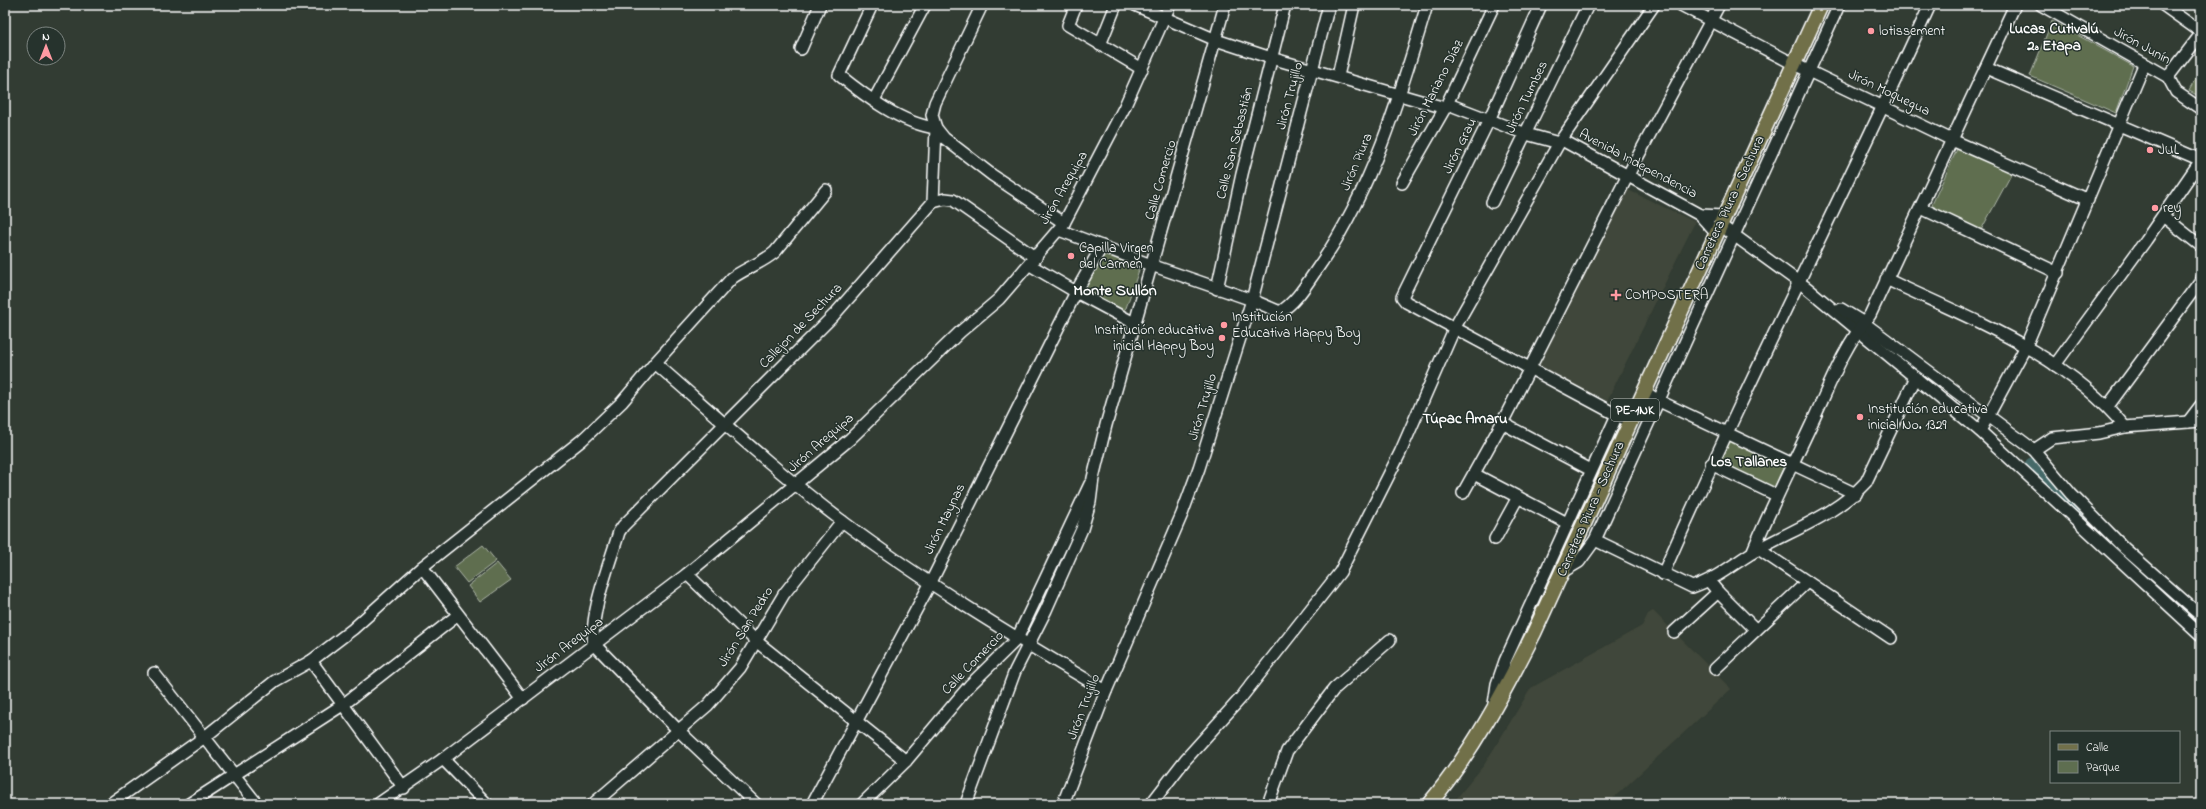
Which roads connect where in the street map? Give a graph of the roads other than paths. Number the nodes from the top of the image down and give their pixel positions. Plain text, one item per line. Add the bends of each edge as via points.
1 (820, 5) edge
2 (872, 5) edge
3 (925, 5) edge
4 (982, 5) edge
5 (1076, 5) edge
6 (1116, 5) edge
7 (1135, 5) edge
8 (1170, 5) edge
9 (1225, 5) edge
10 (1285, 5) edge
11 (1329, 5) edge
12 (1354, 5) edge
13 (1427, 5) edge
14 (1494, 5) edge
15 (1541, 5) edge
16 (1588, 5) edge
17 (1654, 5) edge
18 (1680, 5) edge
19 (1719, 5) edge
20 (1821, 5) edge
21 (1840, 5) edge
22 (1930, 5) edge
23 (2014, 5) edge
24 (2040, 5) edge
25 (2163, 5) edge
26 (1165, 18) junction
27 (1711, 20) junction
28 (2201, 33) edge
29 (1216, 40) junction
30 (1100, 45) junction
31 (801, 49) dead end
32 (1271, 58) junction
33 (1794, 64) junction
34 (2144, 65) junction
35 (1986, 68) junction
36 (1142, 69) junction
37 (1313, 70) junction
38 (1810, 72) junction
39 (1338, 76) junction
40 (2168, 77) junction
41 (1400, 95) junction
42 (874, 100) junction
43 (1446, 106) junction
44 (1884, 107) junction
45 (2201, 109) edge
46 (1489, 120) junction
47 (2119, 125) junction
48 (936, 128) junction
49 (1526, 134) junction
50 (1952, 140) junction
51 (1560, 142) junction
52 (2201, 160) edge
53 (1628, 176) junction
54 (1402, 183) dead end
55 (826, 190) dead end
56 (2088, 200) junction
57 (933, 202) junction
58 (1492, 202) dead end
59 (1921, 208) junction
60 (1700, 215) junction
61 (2163, 216) junction
62 (1720, 225) junction
63 (1061, 226) junction
64 (1735, 234) junction
65 (1102, 246) junction
66 (2201, 246) edge
67 (1033, 261) junction
68 (1151, 265) junction
69 (2058, 273) junction
70 (1886, 280) junction
71 (2201, 280) edge
72 (1803, 284) junction
73 (1217, 289) junction
74 (1076, 292) junction
75 (1252, 300) junction
76 (1136, 324) junction
77 (1861, 326) junction
78 (1455, 327) junction
79 (2026, 346) junction
80 (655, 362) junction
81 (2055, 365) junction
82 (1531, 368) junction
83 (1916, 377) junction
84 (1644, 391) junction
85 (1659, 400) junction
86 (2201, 405) edge
87 (2108, 406) junction
88 (1617, 415) junction
89 (2201, 421) edge
90 (1630, 422) junction
91 (2188, 422) junction
92 (1502, 423) junction
93 (1984, 424) junction
94 (726, 425) junction
95 (2125, 427) junction
96 (1728, 431) junction
97 (2034, 450) junction
98 (1794, 463) junction
99 (1711, 464) junction
100 (1591, 470) junction
101 (1474, 474) junction
102 (1093, 478) junction
103 (796, 485) junction
104 (1463, 493) dead end
105 (1856, 494) junction
106 (1776, 495) junction
107 (1518, 497) junction
108 (842, 521) junction
109 (1567, 523) junction
110 (1495, 539) dead end
111 (1595, 540) junction
112 (1756, 551) junction
113 (422, 567) junction
114 (1562, 572) junction
115 (688, 574) junction
116 (1663, 574) junction
117 (1708, 581) junction
118 (1807, 582) junction
119 (930, 584) junction
120 (1718, 592) junction
121 (458, 615) junction
122 (2201, 616) edge
123 (1756, 630) junction
124 (1674, 632) dead end
125 (2201, 635) edge
126 (1891, 638) dead end
127 (1017, 639) junction
128 (1390, 640) dead end
129 (756, 641) junction
130 (594, 644) junction
131 (1029, 646) junction
132 (311, 661) junction
133 (1715, 669) dead end
134 (154, 673) dead end
135 (1106, 691) junction
136 (523, 699) junction
137 (344, 704) junction
138 (1494, 710) junction
139 (857, 722) junction
140 (678, 730) junction
141 (206, 736) junction
142 (443, 759) junction
143 (906, 761) junction
144 (236, 775) junction
145 (404, 788) junction
146 (110, 804) edge
147 (189, 804) edge
148 (257, 804) edge
149 (378, 804) edge
150 (487, 804) edge
151 (593, 804) edge
152 (756, 804) edge
153 (812, 804) edge
154 (862, 804) edge
155 (966, 804) edge
156 (1063, 804) edge
157 (1151, 804) edge
158 (1268, 804) edge
159 (1429, 804) edge

1 - 31 street
2 - 42 street via 839,75
3 - 42 street
4 - 48 street via 935,103 932,115
5 - 30 street via 1068,25
6 - 30 street
7 - 26 street, Avenida Independencia
8 - 26 street, Jirón Arequipa
9 - 29 street, Calle Comercio
10 - 32 street, Calle San Sebastián
11 - 37 street, Jirón Trujillo
12 - 39 street
13 - 41 street, Jirón Piura
14 - 43 street, Jirón Mariano Díaz
15 - 46 street, Jirón Grau
16 - 49 street, Jirón Tumbes
17 - 51 street
18 - 27 street, Jirón Moquegua
19 - 27 street
20 - 33 main road, Carretera Piura - Sechura / PE-1NK
21 - 38 street
22 - 44 street
23 - 35 street
24 - 34 street, Jirón Junín
25 - 28 street
26 - 29 street, Avenida Independencia
26 - 36 street, Jirón Arequipa
27 - 33 street, Jirón Moquegua
27 - 53 street
28 - 40 street
29 - 32 street, Avenida Independencia
29 - 68 street, Calle Comercio
30 - 36 street
32 - 37 street, Avenida Independencia
32 - 73 street, Calle San Sebastián
33 - 38 street, Jirón Moquegua
33 - 62 main road, Carretera Piura - Sechura / PE-1NK
34 - 40 street, Jirón Junín
34 - 47 street
35 - 47 street
35 - 50 street
36 - 63 street, Jirón Arequipa via 1095,167
37 - 39 street, Avenida Independencia
37 - 75 street, Jirón Trujillo
38 - 44 street, Jirón Moquegua
38 - 64 street
39 - 41 street, Avenida Independencia
40 - 45 street, Jirón Junín via 2176,92
41 - 43 street, Avenida Independencia
41 - 75 street, Jirón Piura via 1354,209 1334,247 1307,285 1289,306 1280,312
42 - 48 street via 917,125
43 - 46 street, Avenida Independencia
43 - 54 street, Jirón Mariano Díaz
44 - 50 street, Jirón Moquegua
44 - 72 street
46 - 49 street, Avenida Independencia
46 - 78 street, Jirón Grau via 1402,298
47 - 52 street
47 - 56 street
48 - 57 street
48 - 63 street via 944,138
49 - 51 street, Avenida Independencia
49 - 58 street, Jirón Tumbes
50 - 56 street, Jirón Moquegua
50 - 59 street
51 - 53 street, Avenida Independencia
51 - 78 street
52 - 61 street
53 - 60 street, Avenida Independencia
53 - 82 street
55 - 80 street via 775,252 732,278
56 - 69 street
57 - 67 street via 953,200
57 - 94 street, Callejon de Sechura via 834,315
59 - 69 street
59 - 70 street
60 - 62 street, Avenida Independencia
60 - 62 street, Avenida Independencia
61 - 66 street
61 - 81 street
62 - 64 street
62 - 84 main road, Carretera Piura - Sechura / PE-1NK
63 - 65 street
63 - 67 street, Jirón Arequipa
64 - 72 street
64 - 85 street
65 - 68 street
65 - 74 street, Jirón Maynas
67 - 74 street
67 - 103 street, Jirón Arequipa via 999,299 960,332 850,439
68 - 73 street
68 - 76 street, Calle Comercio
69 - 79 street
70 - 77 street via 1870,315
70 - 79 street
71 - 87 street
72 - 77 street
72 - 96 street
73 - 75 street
74 - 76 street
74 - 119 street, Jirón Maynas
75 - 135 street, Jirón Trujillo via 1187,501
76 - 102 street, Calle Comercio
77 - 83 street
77 - 93 street
77 - 98 street
78 - 82 street
78 - 157 street via 1400,454 1340,572 1240,699 1185,760
79 - 81 street
79 - 93 street
80 - 94 street
80 - 113 street via 622,402 582,440
81 - 87 street
82 - 88 street
82 - 92 street
83 - 93 street
83 - 105 street via 1866,482
84 - 85 street
84 - 90 main road, Carretera Piura - Sechura / PE-1NK
85 - 96 street
85 - 111 street
86 - 91 street
87 - 95 street
88 - 90 street
88 - 100 street
89 - 91 street
90 - 114 main road, Carretera Piura - Sechura / PE-1NK
91 - 95 street
92 - 100 street
92 - 101 street
93 - 97 street
93 - 125 street
94 - 103 street
94 - 130 street, Callejon de Sechura via 619,532 593,623
95 - 97 street via 2099,433 2052,438
96 - 98 street
96 - 99 street
97 - 122 street via 2071,494 2124,548
98 - 105 street
98 - 106 street
99 - 106 street
99 - 116 street
100 - 109 street
101 - 104 street
101 - 107 street
102 - 127 street, Calle Comercio
102 - 131 street, Calle Comercio via 1090,502 1082,529
103 - 108 street
103 - 115 street, Jirón Arequipa
105 - 112 street via 1816,521
106 - 112 street
107 - 109 street
107 - 110 street
108 - 119 street
108 - 129 street, Jirón San Pedro via 784,594
109 - 138 street via 1505,661 1497,684
111 - 114 street via 1579,562
111 - 116 street
112 - 117 street
112 - 118 street
113 - 121 street
113 - 132 street via 353,629
114 - 138 main road, Carretera Piura - Sechura / PE-1NK
115 - 129 street
115 - 130 street, Jirón Arequipa
116 - 117 street via 1692,586
117 - 120 street
118 - 123 street
118 - 126 street
119 - 127 street
119 - 139 street, Jirón Maynas
120 - 123 street
120 - 124 street
121 - 136 street
121 - 137 street
123 - 133 street
127 - 131 street
127 - 143 street, Calle Comercio via 970,685
128 - 158 street via 1334,689 1287,751
129 - 139 street
129 - 140 street, Jirón San Pedro via 740,668 708,705
130 - 136 street, Jirón Arequipa
130 - 140 street
131 - 135 street
131 - 155 street, Calle Comercio via 1015,671
132 - 137 street
132 - 141 street via 275,681
134 - 141 street
135 - 156 street, Jirón Trujillo
136 - 142 street, Jirón Arequipa
137 - 144 street
137 - 145 street
138 - 159 main road, Carretera Piura - Sechura / PE-1NK
139 - 143 street
139 - 153 street, Jirón Maynas
140 - 151 street, Jirón San Pedro
140 - 152 street
141 - 144 street
141 - 146 street
142 - 145 street, Jirón Arequipa
142 - 150 street
143 - 154 street, Calle Comercio
144 - 147 street
144 - 148 street
145 - 149 street, Jirón Arequipa

